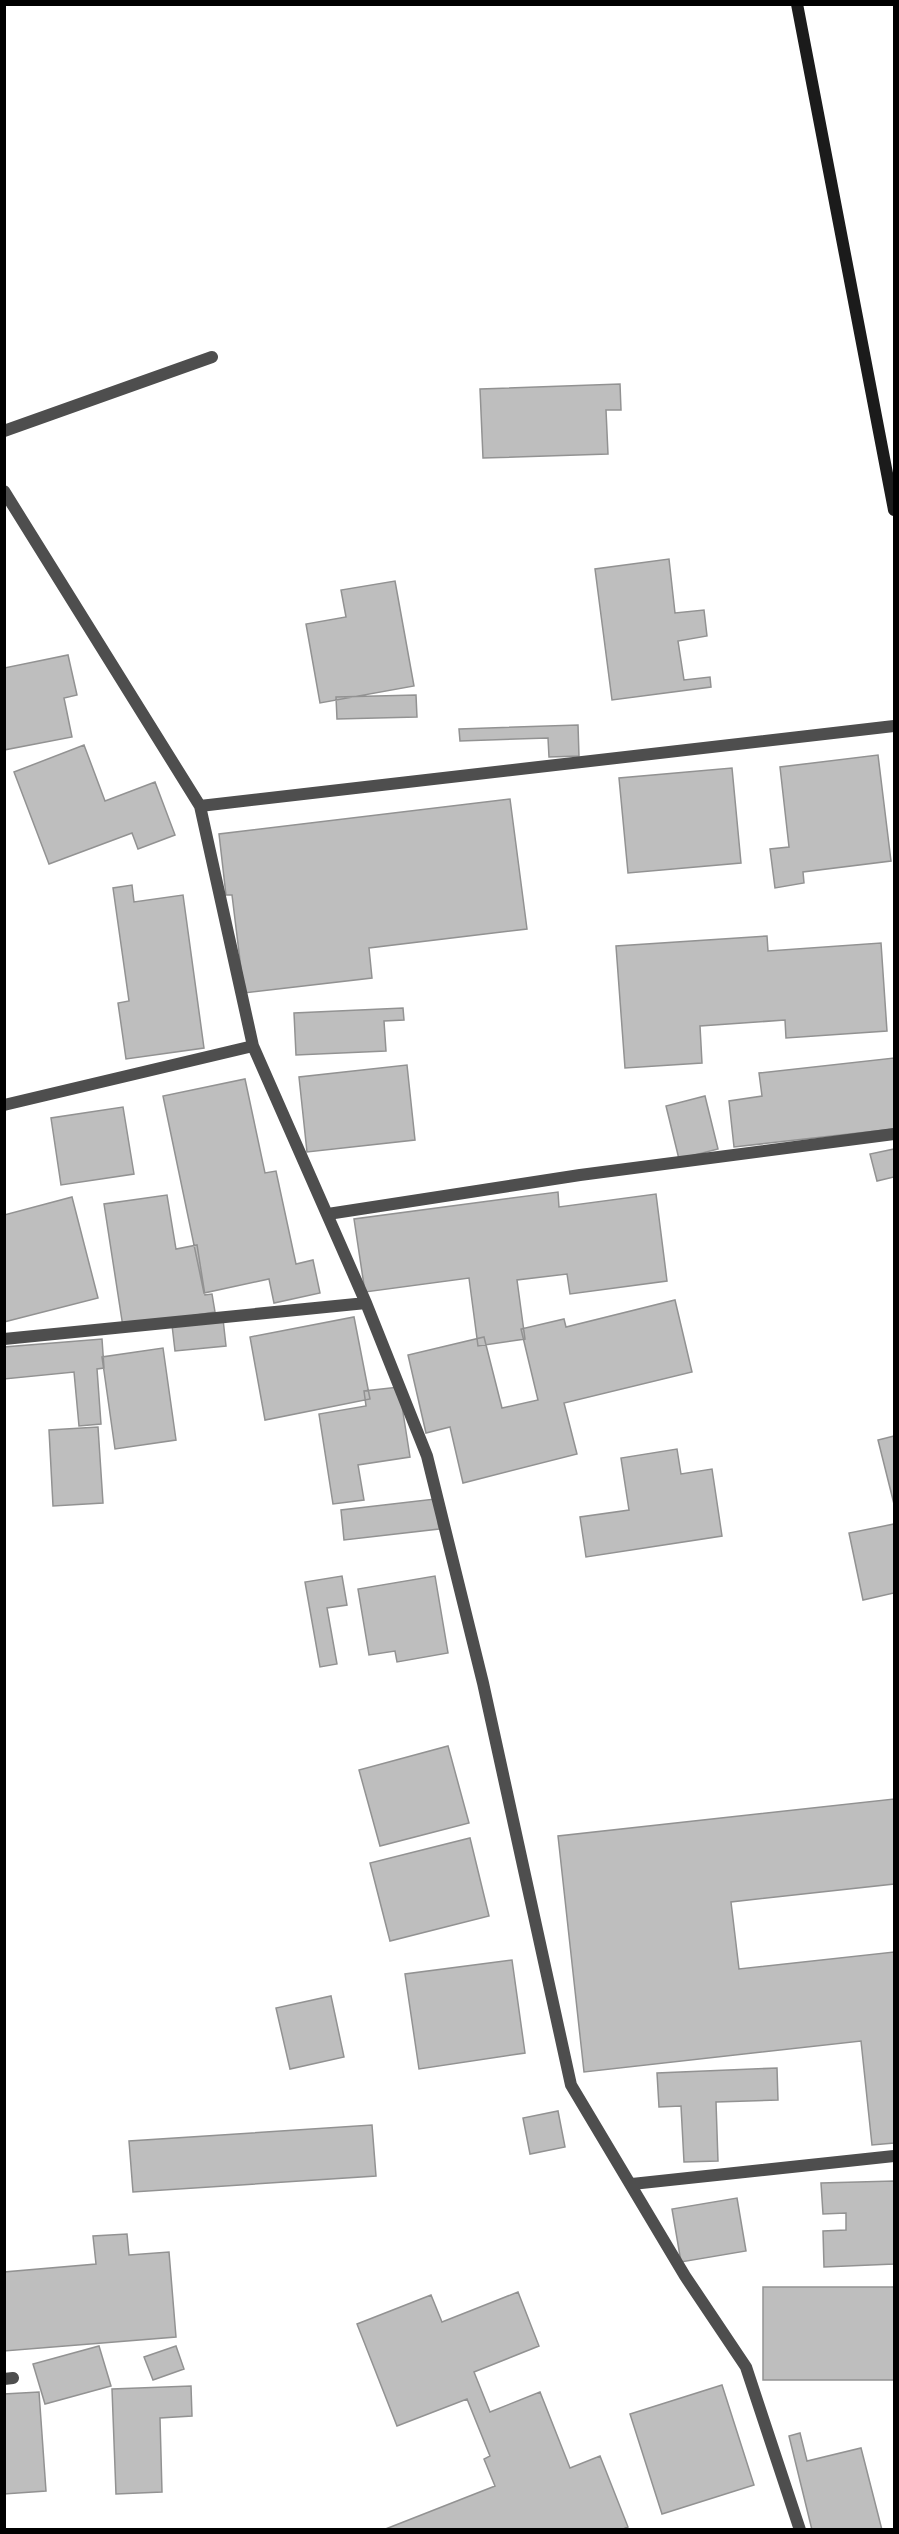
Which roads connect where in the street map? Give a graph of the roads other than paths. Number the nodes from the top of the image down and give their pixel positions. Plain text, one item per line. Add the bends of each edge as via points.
1 (797, 4) edge
2 (212, 357) dead end
3 (4, 431) edge
4 (4, 491) edge
5 (894, 510) edge
6 (894, 726) edge
7 (200, 806) junction
8 (253, 1046) junction
9 (4, 1105) edge
10 (894, 1134) edge
11 (328, 1214) junction
12 (366, 1303) junction
13 (4, 1339) edge
14 (894, 2156) edge
15 (632, 2184) junction
16 (800, 2529) edge

1 - 5 street
2 - 3 street
4 - 7 street
6 - 7 street
7 - 8 street
8 - 9 street
8 - 11 street
10 - 11 street via 580,1175
11 - 12 street
12 - 13 street
12 - 15 street via 427,1456 483,1683 571,2085
14 - 15 street
15 - 16 street via 685,2276 746,2367

